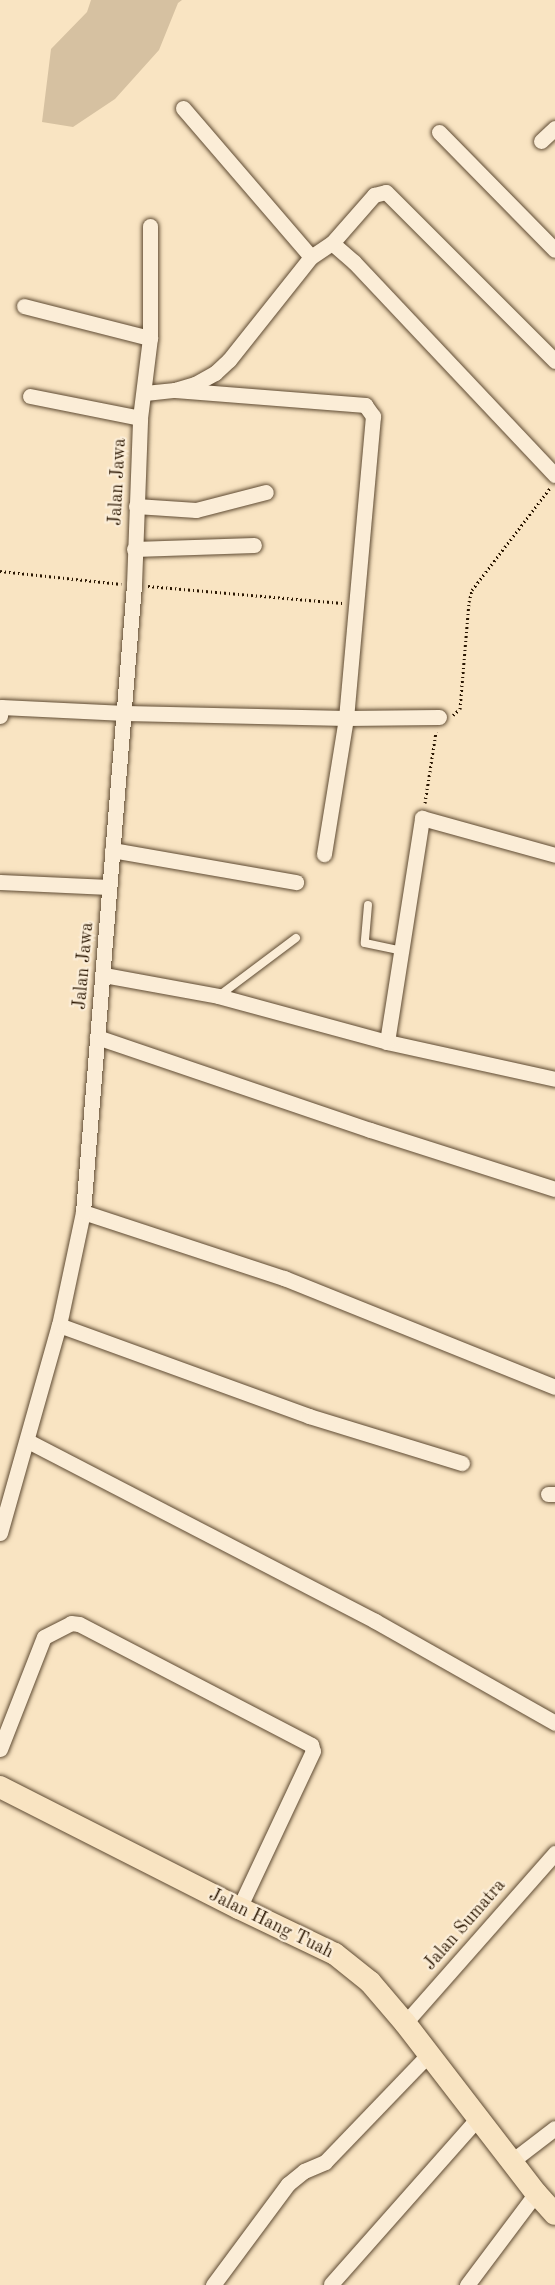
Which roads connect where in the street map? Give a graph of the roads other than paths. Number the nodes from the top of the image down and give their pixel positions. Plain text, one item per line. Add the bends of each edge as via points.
1 (183, 108) dead end
2 (555, 128) edge
3 (439, 132) dead end
4 (541, 141) dead end
5 (150, 226) dead end
6 (332, 243) junction
7 (555, 250) edge
8 (311, 257) junction
9 (24, 306) dead end
10 (150, 338) junction
11 (555, 361) edge
12 (175, 390) junction
13 (145, 393) junction
14 (30, 396) dead end
15 (140, 418) junction
16 (555, 475) edge
17 (266, 492) dead end
18 (136, 506) junction
19 (254, 545) dead end
20 (134, 549) junction
21 (124, 713) junction
22 (0, 716) edge
23 (439, 717) road end
24 (346, 718) junction
25 (112, 850) junction
26 (324, 854) dead end
27 (555, 855) edge
28 (0, 882) edge
29 (296, 882) dead end
30 (109, 887) junction
31 (368, 905) dead end
32 (296, 938) dead end
33 (402, 951) junction
34 (104, 975) junction
35 (218, 996) junction
36 (97, 1038) junction
37 (387, 1042) junction
38 (555, 1079) edge
39 (555, 1189) edge
40 (83, 1212) junction
41 (59, 1325) junction
42 (555, 1387) edge
43 (28, 1441) junction
44 (462, 1463) dead end
45 (0, 1533) edge
46 (555, 1723) edge
47 (0, 1749) edge
48 (0, 1787) edge
49 (555, 1853) edge
50 (239, 1908) junction
51 (405, 2023) junction
52 (428, 2055) junction
53 (478, 2118) junction
54 (555, 2128) edge
55 (512, 2161) junction
56 (536, 2193) junction
57 (555, 2214) edge
58 (331, 2283) dead end
59 (213, 2285) edge
60 (467, 2285) edge

1 - 8 street
2 - 4 street
3 - 7 street
5 - 10 street, Jalan Jawa
6 - 8 street
6 - 11 street via 374,195 386,192
6 - 16 street
8 - 12 street via 229,360 215,373
9 - 10 street
10 - 13 street, Jalan Jawa
12 - 13 street
12 - 24 street via 365,405 370,410 373,416
13 - 15 street, Jalan Jawa
14 - 15 street
15 - 18 street, Jalan Jawa
17 - 18 street via 196,510
18 - 20 street, Jalan Jawa
19 - 20 street
20 - 21 street, Jalan Jawa
21 - 22 street via 1,707
21 - 24 street
21 - 25 street, Jalan Jawa
23 - 24 street
24 - 26 street
25 - 29 street
25 - 30 street, Jalan Jawa
27 - 33 street via 422,818
28 - 30 street
30 - 34 street, Jalan Jawa
31 - 33 lane via 364,944
32 - 35 lane
33 - 37 street
34 - 35 street
34 - 36 street, Jalan Jawa
35 - 37 street
36 - 39 street
36 - 40 street, Jalan Jawa
37 - 38 street
40 - 41 street, Jalan Jawa
40 - 42 street via 284,1278
41 - 43 street, Jalan Jawa
41 - 44 street via 309,1416
43 - 45 street, Jalan Jawa
43 - 46 street via 375,1621
47 - 50 street via 44,1637 71,1623 311,1745 313,1751
48 - 50 main road, Jalan Hang Tuah
49 - 51 street, Jalan Sumatra
50 - 51 main road, Jalan Hang Tuah via 335,1954 370,1982
51 - 52 main road, Jalan Hang Tuah
52 - 53 main road, Jalan Hang Tuah
52 - 59 street via 325,2162 288,2184
53 - 55 main road, Jalan Hang Tuah
53 - 58 street
54 - 55 street
55 - 56 main road, Jalan Hang Tuah
56 - 57 main road, Jalan Hang Tuah
56 - 60 street

